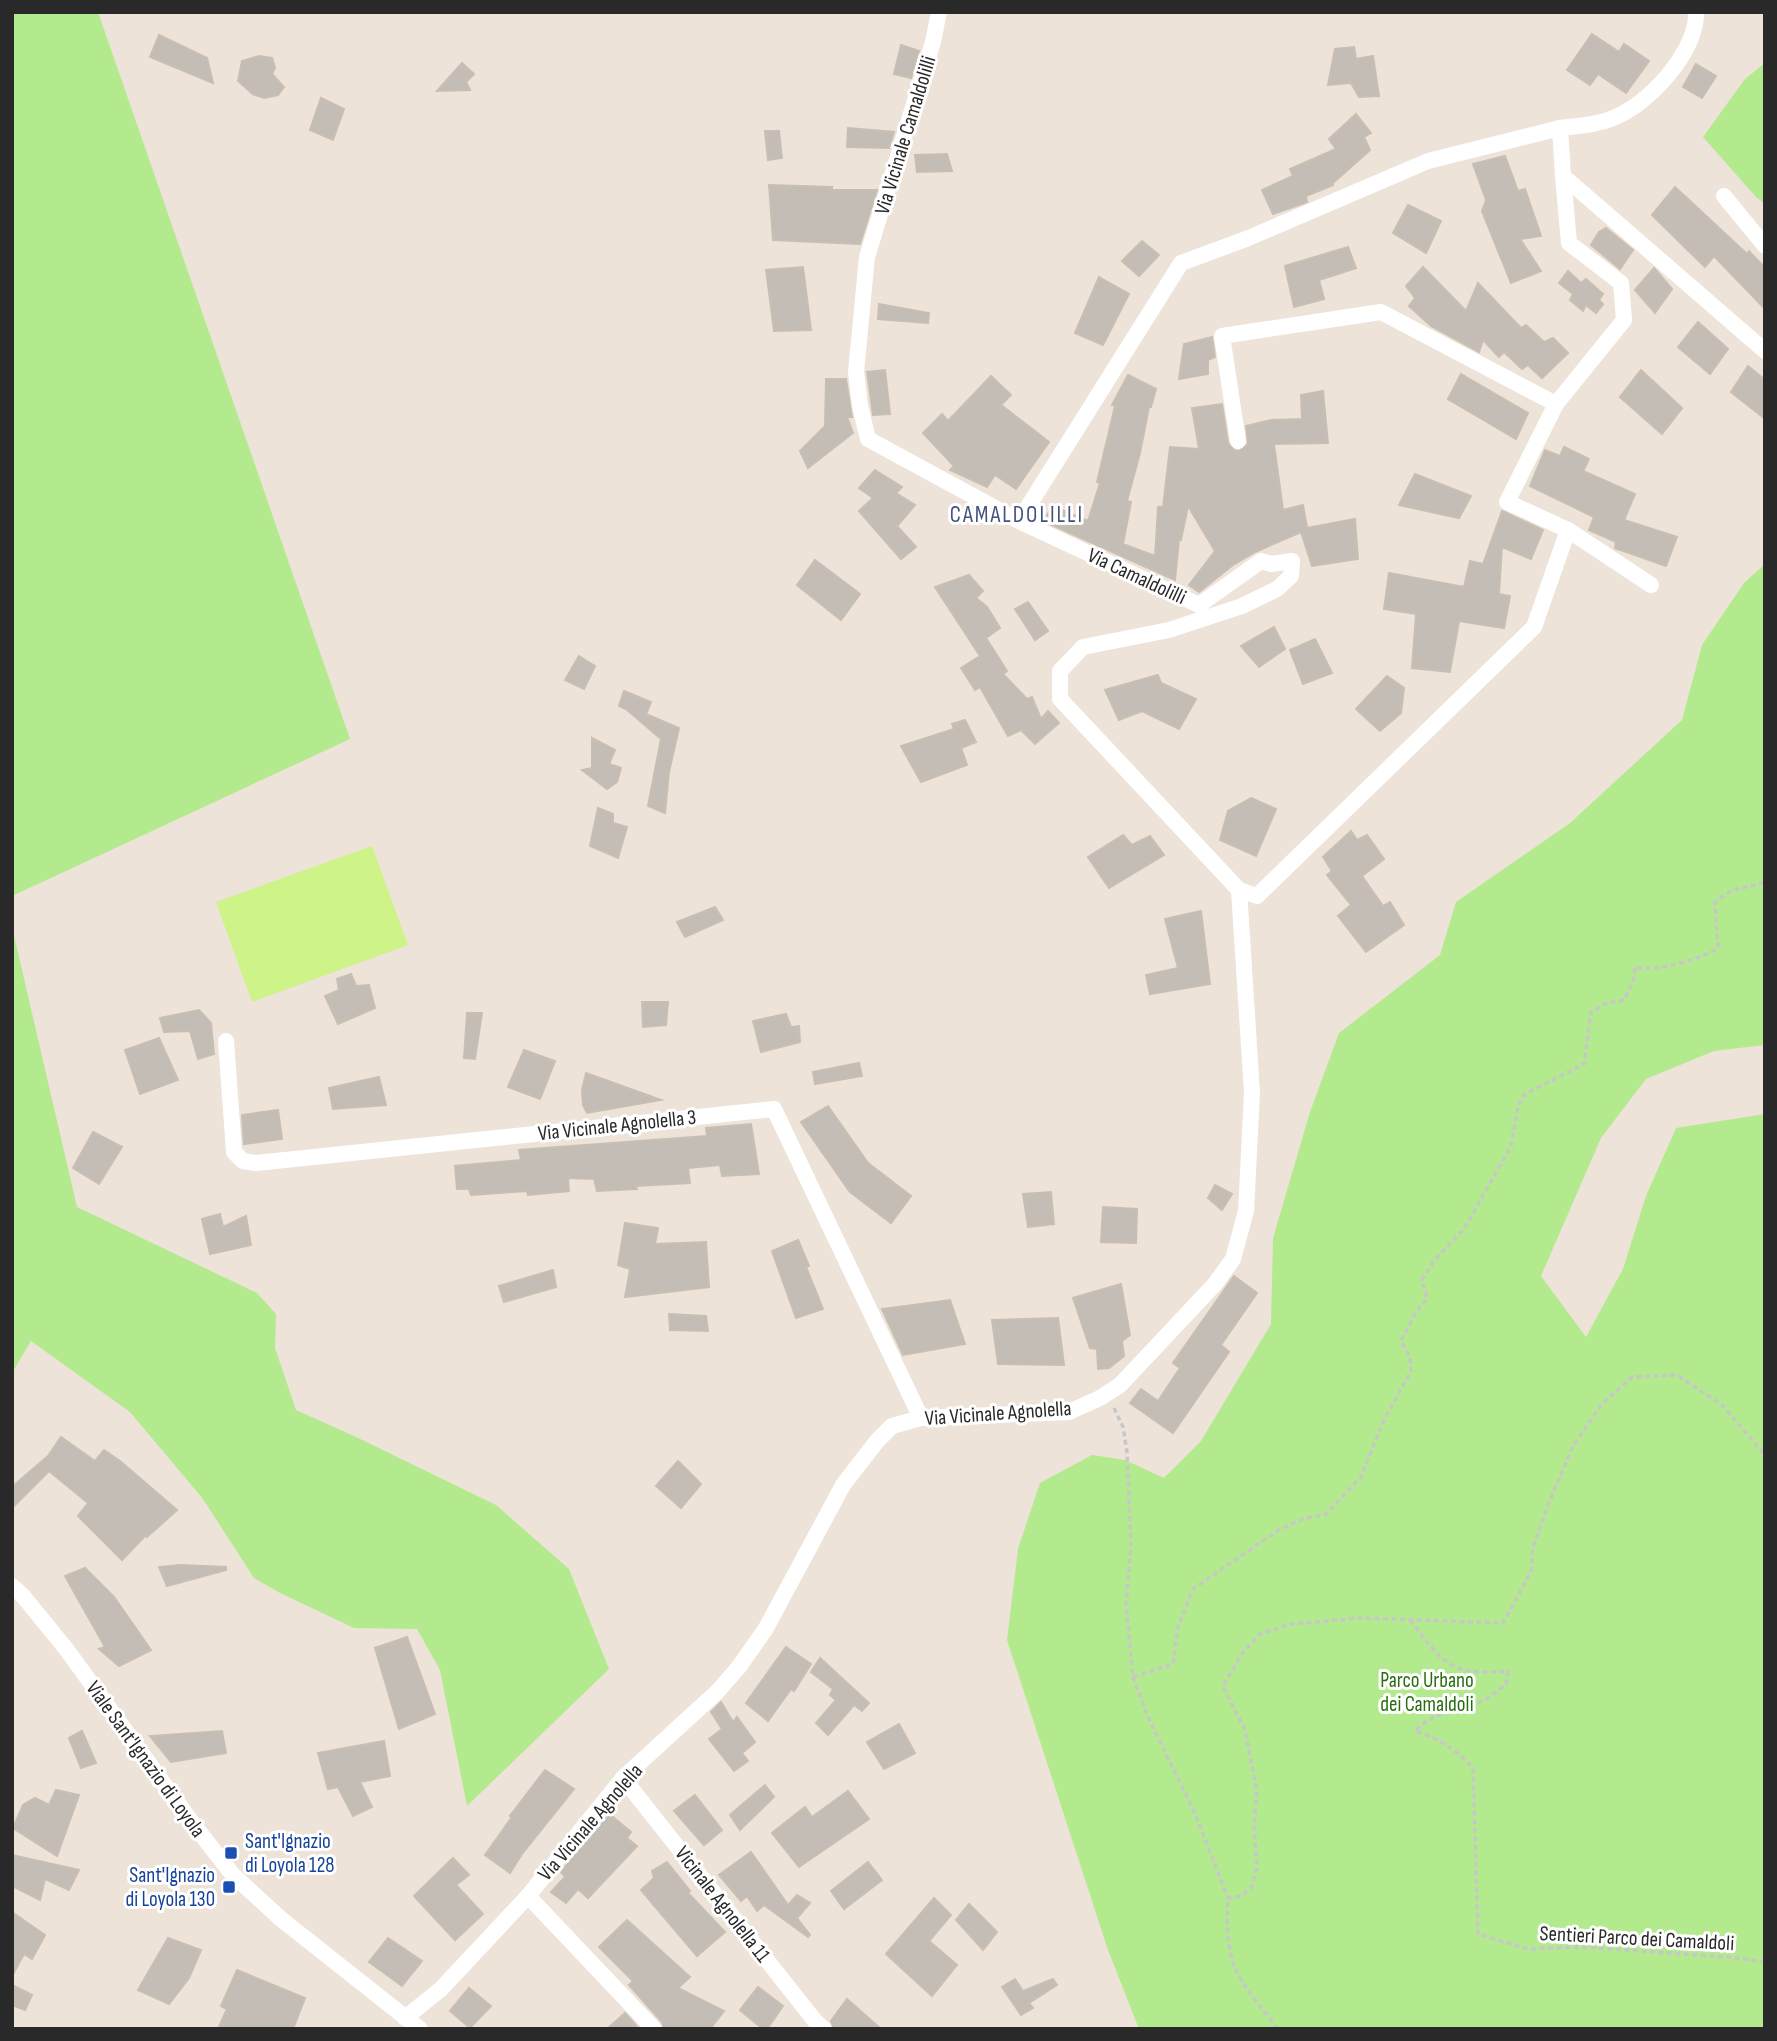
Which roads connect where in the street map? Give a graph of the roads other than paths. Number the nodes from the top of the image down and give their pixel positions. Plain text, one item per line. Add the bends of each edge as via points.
1 (939, 12) edge
2 (1696, 12) edge
3 (1560, 128) junction
4 (1563, 176) junction
5 (1724, 196) dead end
6 (1765, 246) edge
7 (867, 257) joint
8 (1765, 351) edge
9 (1556, 404) junction
10 (1238, 441) dead end
11 (1019, 521) junction
12 (1568, 530) junction
13 (1651, 585) dead end
14 (1239, 890) junction
15 (226, 1041) dead end
16 (921, 1418) junction
17 (12, 1587) edge
18 (623, 1778) junction
19 (528, 1896) junction
20 (405, 2018) junction
21 (420, 2029) edge
22 (654, 2029) edge
23 (824, 2029) edge

1 - 7 street, Via Vicinale Camaldolilli
2 - 3 street via 1697,23 1684,54 1660,84 1628,112 1610,120
3 - 4 street
3 - 11 street via 1428,161 1181,262
4 - 8 street
4 - 9 street via 1569,243 1621,283 1624,320
5 - 6 street
7 - 11 street, Via Camaldolilli via 856,372 868,439
9 - 10 street via 1381,312 1222,336
9 - 12 street via 1507,502
11 - 14 street, Via Camaldolilli via 1199,605 1261,561 1292,561 1291,576 1254,600 1169,630 1083,647 1059,671 1060,699
12 - 13 street
12 - 14 street via 1534,627 1256,896
14 - 16 street, Via Vicinale Agnolella via 1252,1093 1246,1211 1233,1259 1215,1284 1107,1394 1069,1412
15 - 16 street, Via Vicinale Agnolella 3 via 234,1152 243,1161 256,1163 774,1109
16 - 18 street, Via Vicinale Agnolella via 892,1426 877,1440 844,1485 765,1630 738,1668
17 - 20 street, Viale Sant'Ignazio di Loyola via 67,1650 233,1875
18 - 19 street, Via Vicinale Agnolella
18 - 23 street, Vicinale Agnolella 11
19 - 20 street, Via Vicinale Agnolella via 441,1989
19 - 22 street
20 - 21 street, Viale Sant'Ignazio di Loyola

